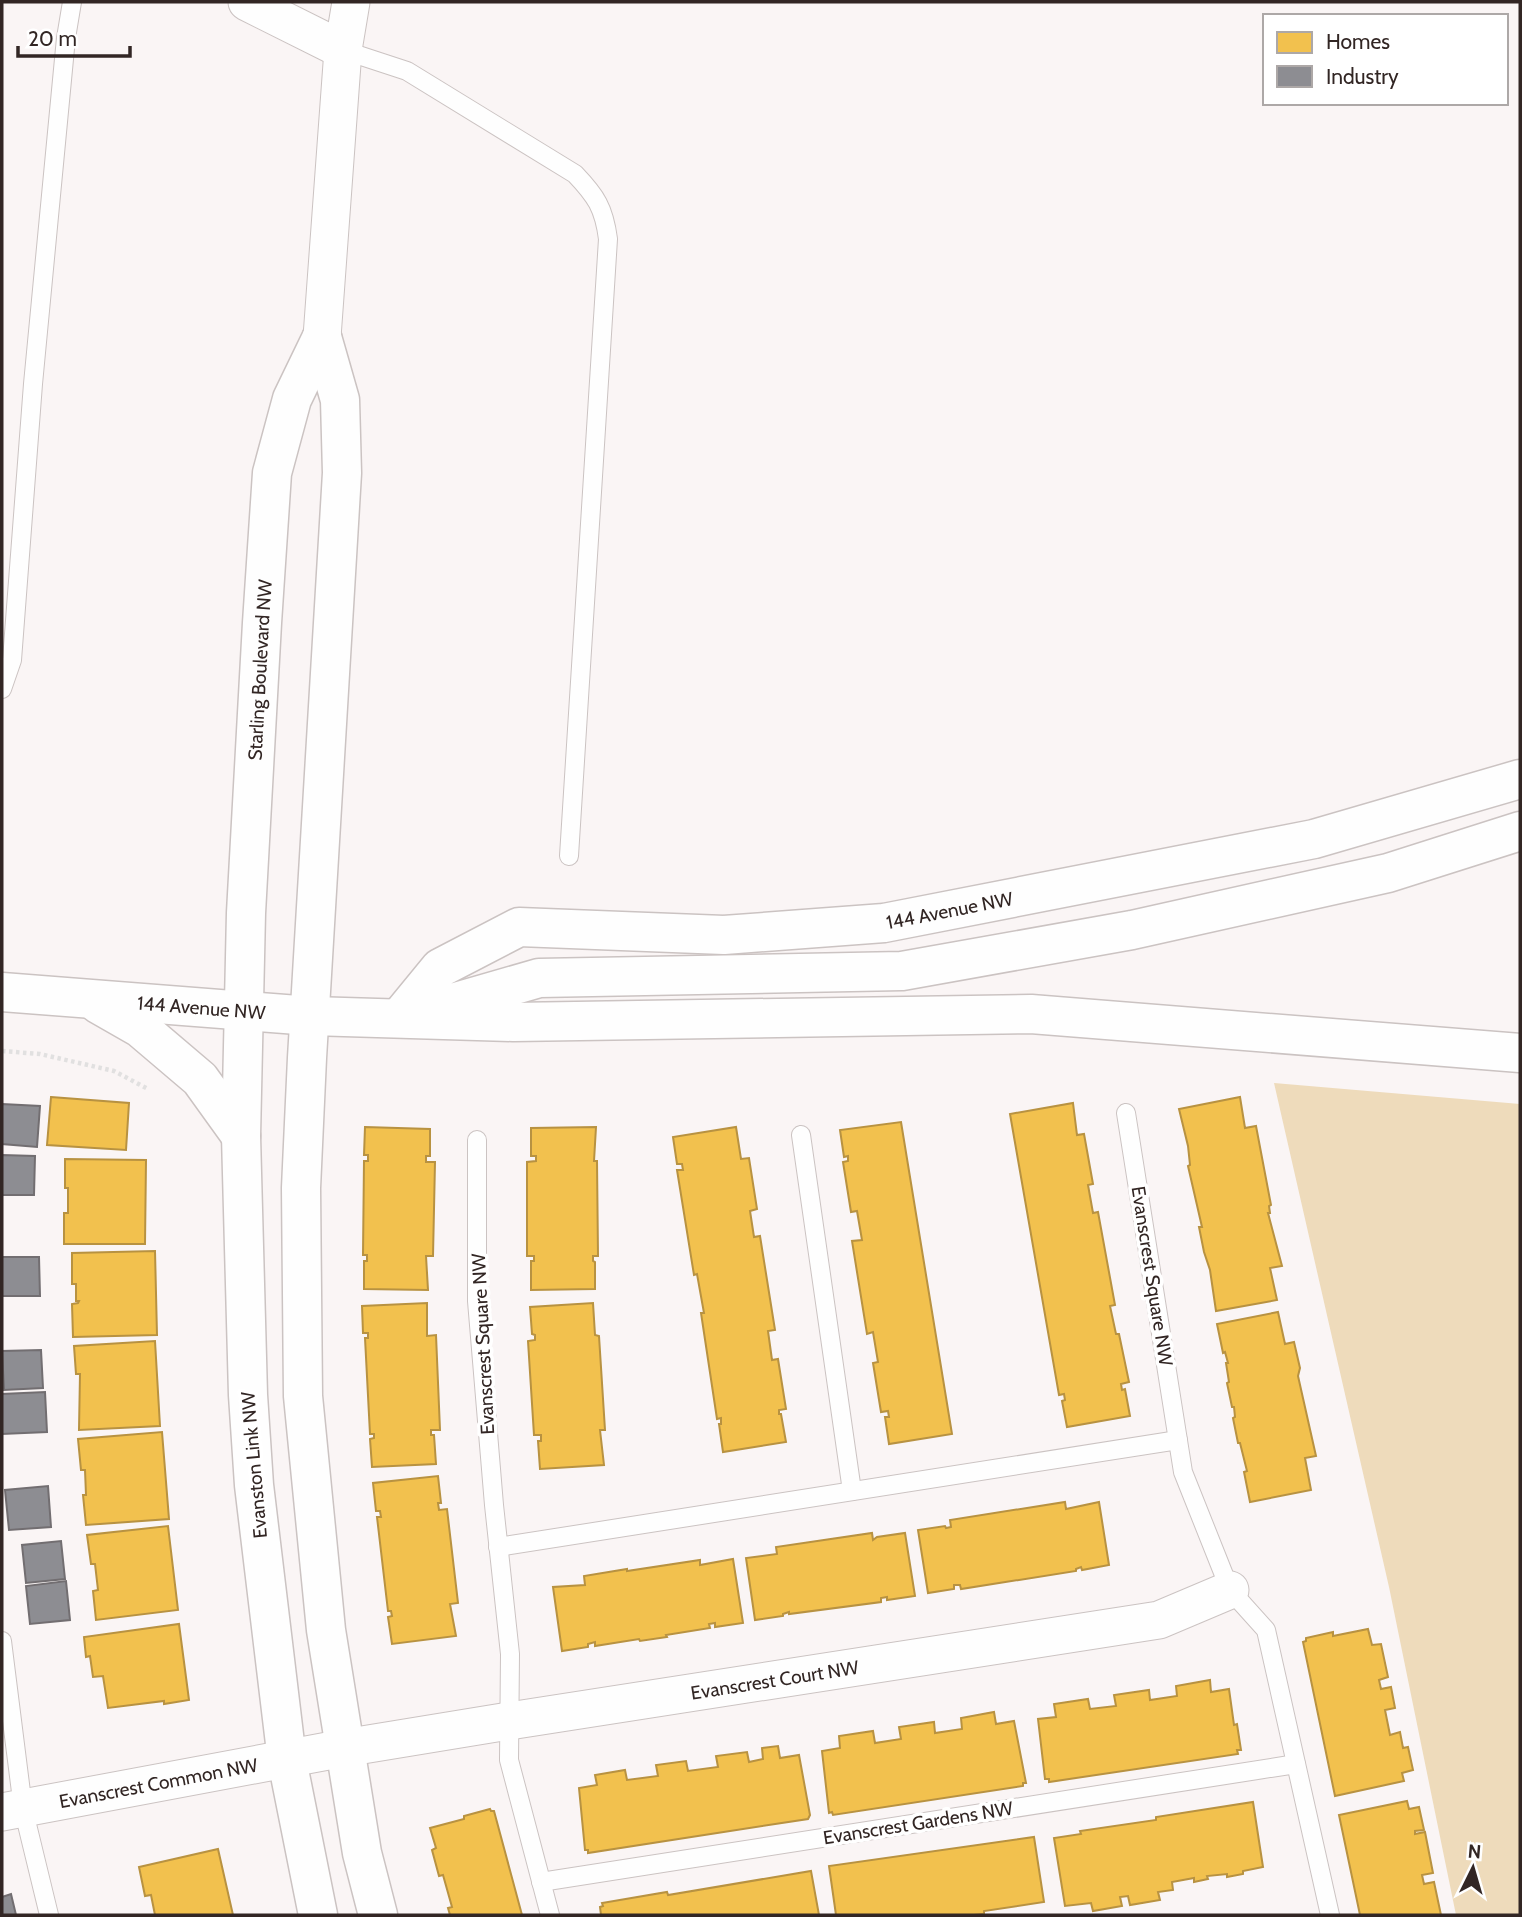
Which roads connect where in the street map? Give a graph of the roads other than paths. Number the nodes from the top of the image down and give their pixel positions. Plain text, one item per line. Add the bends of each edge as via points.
1 (72, 2) edge
2 (247, 2) edge
3 (351, 2) edge
4 (343, 50) junction
5 (322, 337) junction
6 (2, 689) edge
7 (1520, 779) edge
8 (1520, 831) edge
9 (569, 856) dead end
10 (2, 992) edge
11 (90, 999) junction
12 (243, 1010) junction
13 (311, 1016) junction
14 (400, 1018) junction
15 (1520, 1053) edge
16 (1126, 1113) dead end
17 (801, 1135) dead end
18 (241, 1136) junction
19 (477, 1140) dead end
20 (1178, 1440) junction
21 (852, 1491) junction
22 (498, 1547) junction
23 (1230, 1590) junction
24 (2, 1641) edge
25 (509, 1721) junction
26 (315, 1754) junction
27 (1296, 1764) junction
28 (12, 1810) edge
29 (541, 1882) junction
30 (49, 1915) edge
31 (318, 1915) edge
32 (377, 1915) edge
33 (550, 1915) edge
34 (1330, 1915) edge

1 - 6 lane via 33,384 12,660
2 - 4 street
3 - 4 street, Starling Boulevard NW
4 - 5 street, Starling Boulevard NW
4 - 9 lane via 407,71 575,174 595,195 606,225
5 - 12 main road, Starling Boulevard NW via 292,399 272,473
5 - 13 main road, Starling Boulevard NW via 340,400 342,473
7 - 14 main road, 144 Avenue NW via 1314,839 884,923 724,934 519,927 440,968
8 - 14 main road, 144 Avenue NW via 1388,873 1132,930 902,971 539,978
10 - 11 main road, 144 Avenue NW
11 - 12 main road, 144 Avenue NW
11 - 18 main road via 140,1028 200,1079
12 - 13 main road, 144 Avenue NW
12 - 18 main road, Evanston Link NW
13 - 14 main road, 144 Avenue NW
13 - 26 main road, Evanston Link NW via 301,1188 303,1396 326,1630
14 - 15 main road, 144 Avenue NW via 513,1022 1031,1014
16 - 20 lane, Evanscrest Square NW
17 - 21 lane
18 - 26 main road, Evanston Link NW via 254,1485
19 - 22 lane, Evanscrest Square NW via 477,1301
20 - 21 lane
20 - 23 lane, Evanscrest Square NW via 1183,1472
21 - 22 lane
22 - 25 lane, Evanscrest Square NW via 510,1654
23 - 25 street, Evanscrest Court NW via 1159,1620
23 - 27 lane via 1266,1630
24 - 28 lane
25 - 26 street, Evanscrest Court NW
25 - 29 lane via 509,1759
26 - 28 street, Evanscrest Common NW
26 - 31 main road, Evanston Link NW
26 - 32 main road, Evanston Link NW via 362,1853
27 - 29 lane, Evanscrest Gardens NW
27 - 34 lane
28 - 30 lane
29 - 33 lane

